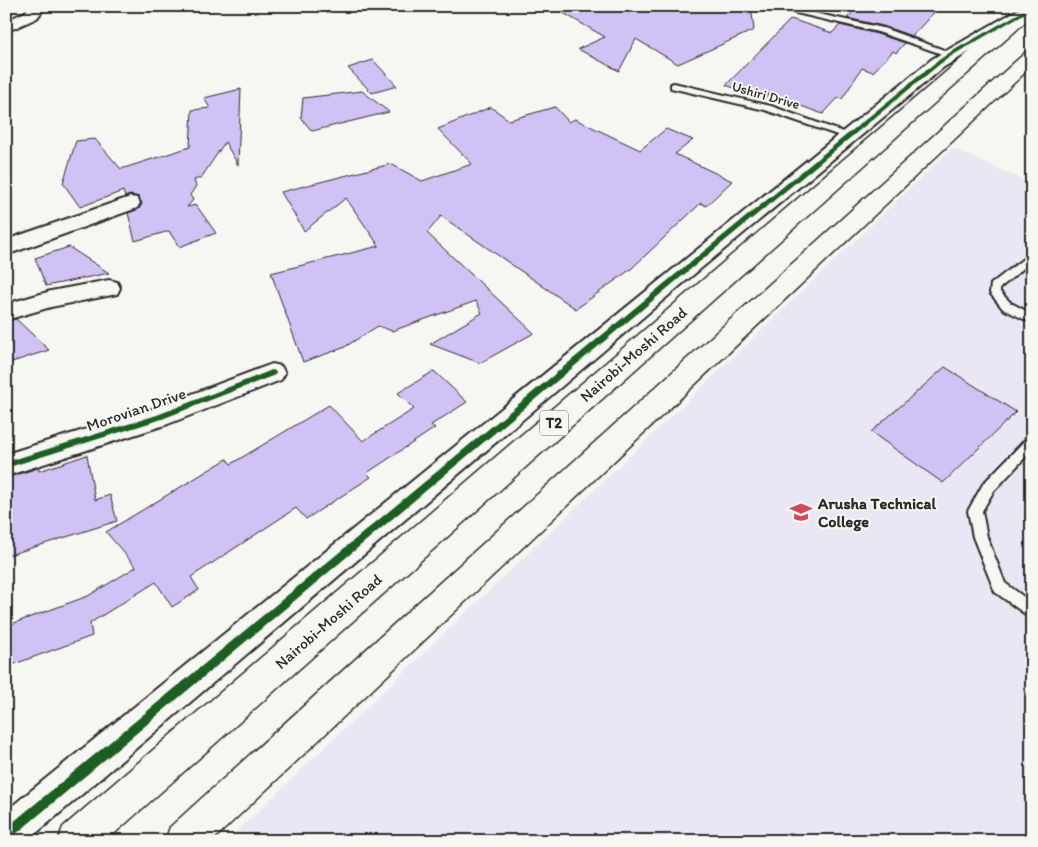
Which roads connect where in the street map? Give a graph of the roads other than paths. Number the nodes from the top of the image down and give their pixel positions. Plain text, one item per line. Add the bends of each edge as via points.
1 (38, 6) edge
2 (770, 6) edge
3 (1028, 10) edge
4 (6, 27) edge
5 (950, 54) junction
6 (1032, 56) edge
7 (674, 86) dead end
8 (849, 136) junction
9 (130, 203) dead end
10 (6, 248) edge
11 (1032, 255) edge
12 (109, 288) dead end
13 (6, 312) edge
14 (1032, 319) edge
15 (272, 373) dead end
16 (1032, 441) edge
17 (6, 465) edge
18 (1032, 612) edge
19 (6, 835) edge
20 (77, 841) edge
21 (184, 841) edge

1 - 4 street via 31,15
2 - 5 lane via 880,30
3 - 5 street
3 - 20 highway, Nairobi-Moshi Road / T2
5 - 8 street
6 - 21 highway
7 - 8 lane, Ushiri Drive via 752,104
8 - 19 street
9 - 10 street
11 - 14 lane via 995,287 994,293 1008,306
12 - 13 street
15 - 17 street, Morovian Drive via 159,417
16 - 18 lane via 988,488 975,511 980,537 1000,587

